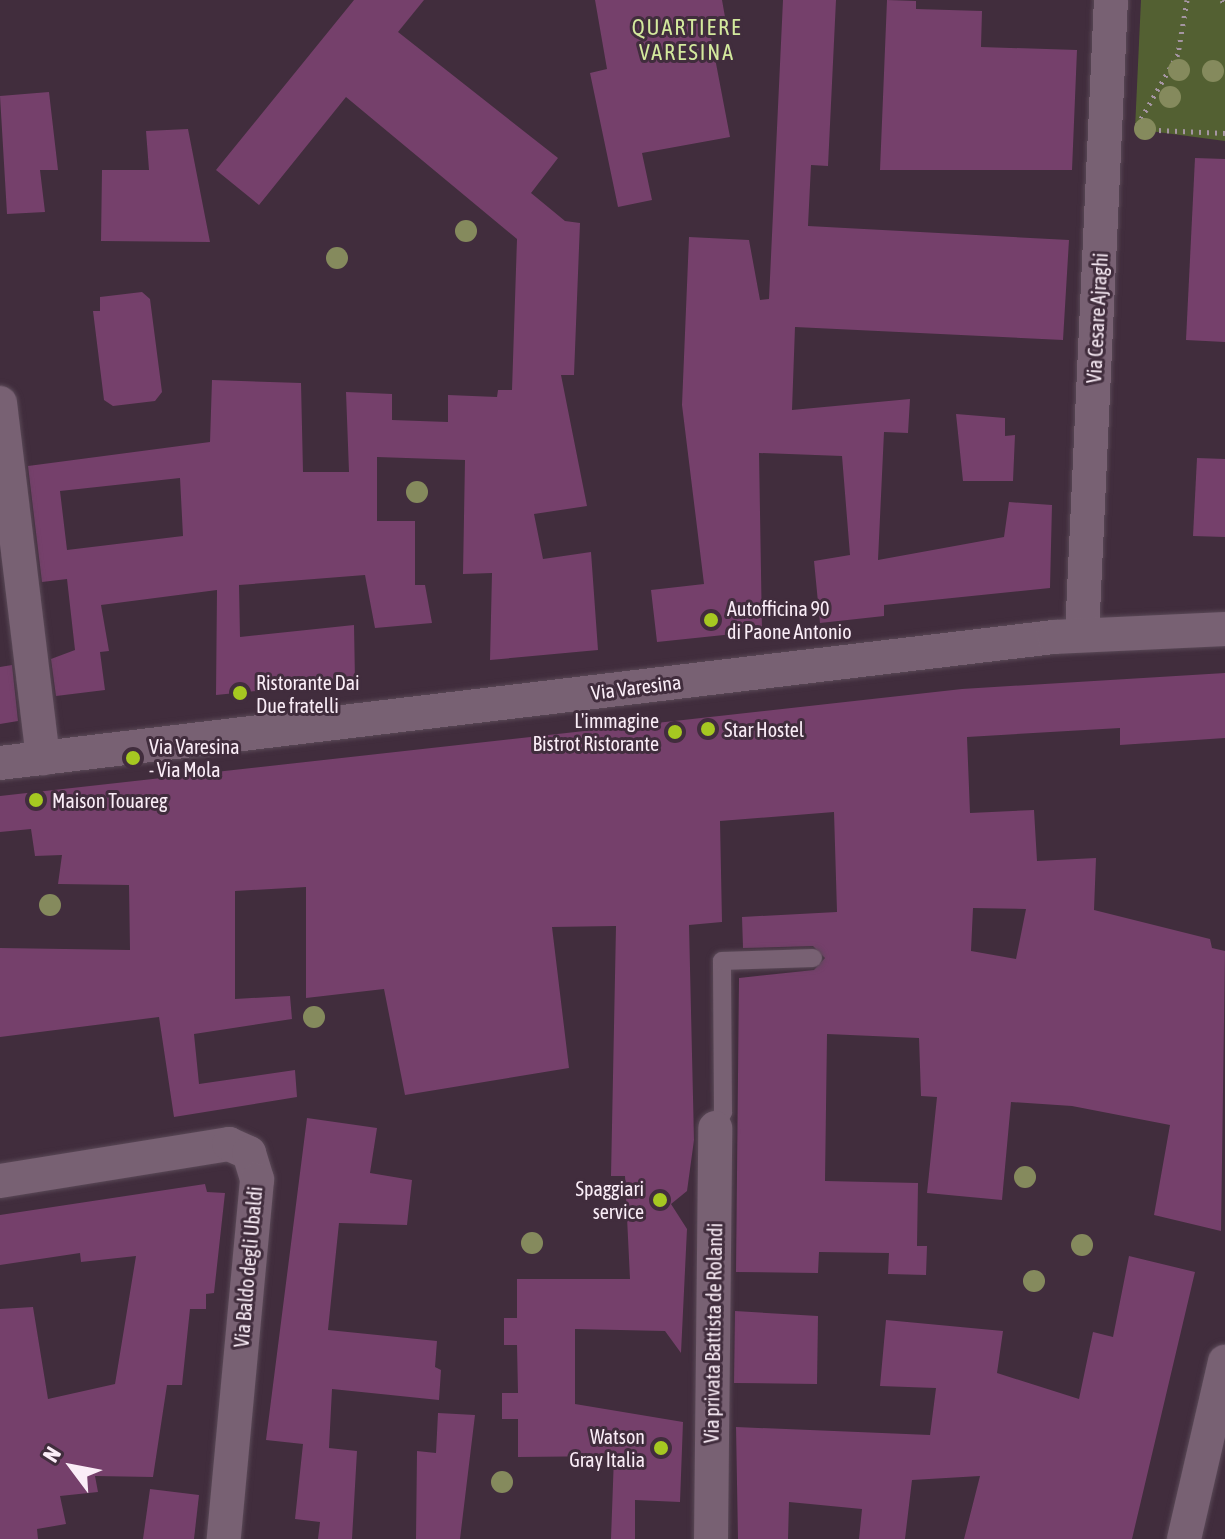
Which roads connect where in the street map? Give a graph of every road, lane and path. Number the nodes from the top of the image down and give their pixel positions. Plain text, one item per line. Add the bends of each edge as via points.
1 (1111, 0) edge
2 (1187, 0) edge
3 (1222, 0) edge
4 (1225, 6) edge
5 (1225, 133) edge
6 (0, 403) edge
7 (1225, 629) edge
8 (1082, 635) junction
9 (43, 758) junction
10 (0, 763) edge
11 (813, 958) dead end
12 (715, 1128) joint
13 (0, 1181) edge
14 (1225, 1362) edge
15 (224, 1539) edge
16 (711, 1539) edge
17 (1184, 1539) edge

1 - 8 street, Via Cesare Ajraghi
2 - 5 path via 1178,54 1135,129
3 - 4 path
6 - 9 street
7 - 8 street, Via Varesina
8 - 9 street, Via Varesina
9 - 10 street, Via Varesina
11 - 12 lane via 722,961 723,1112
12 - 16 street, Via privata Battista de Rolandi
13 - 15 street, Via Baldo degli Ubaldi via 229,1144 249,1153 257,1180
14 - 17 street

